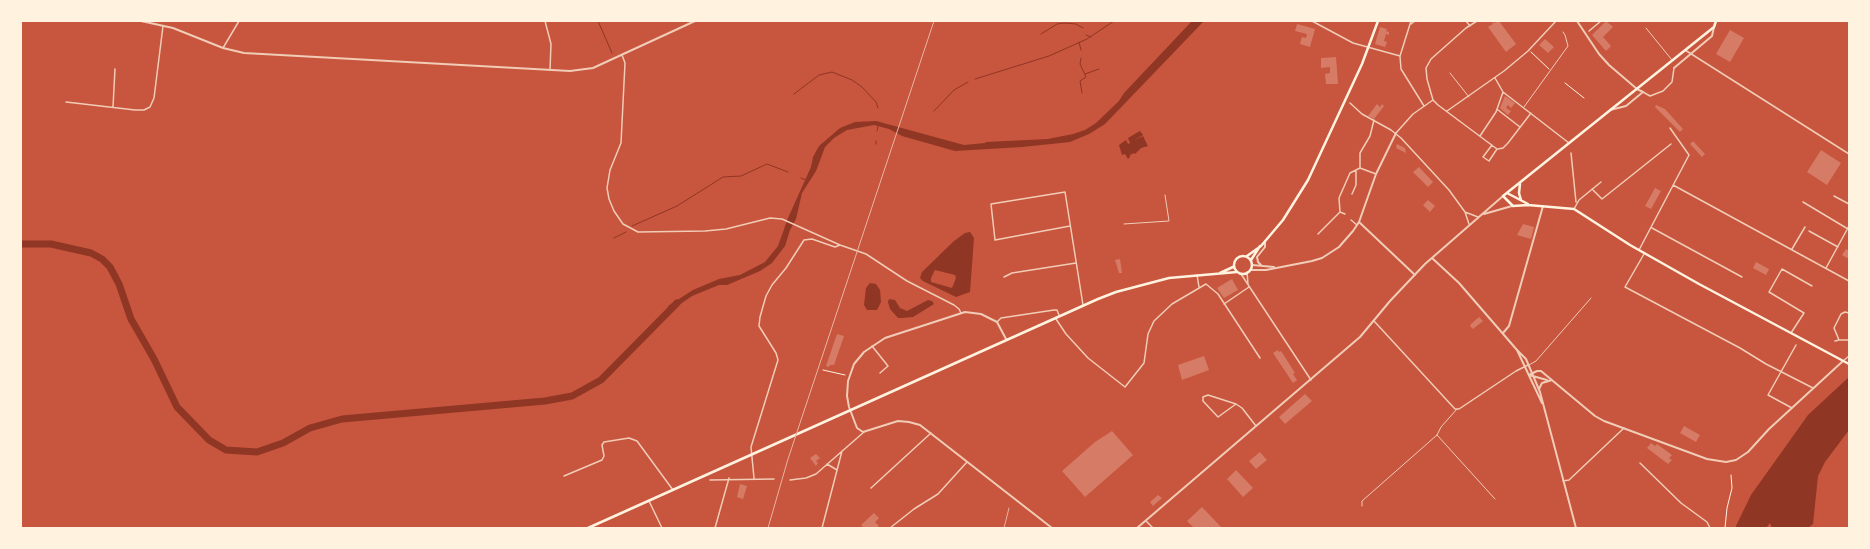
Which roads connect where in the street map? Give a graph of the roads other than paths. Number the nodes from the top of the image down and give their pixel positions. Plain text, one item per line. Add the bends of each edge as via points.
1 (141, 21) edge
2 (239, 21) edge
3 (545, 21) edge
4 (695, 21) edge
5 (1312, 21) edge
6 (1377, 21) edge
7 (1411, 21) edge
8 (1415, 21) edge
9 (1466, 21) edge
10 (1477, 21) edge
11 (1556, 21) edge
12 (1577, 21) edge
13 (1601, 21) edge
14 (1716, 21) edge
15 (146, 22) edge
16 (1411, 24) junction
17 (163, 26) junction
18 (1470, 26) junction
19 (1714, 27) junction
20 (1646, 28) dead end
21 (1590, 31) dead end
22 (1563, 32) dead end
23 (1368, 46) junction
24 (223, 48) junction
25 (1685, 50) junction
26 (622, 55) junction
27 (1691, 55) junction
28 (1400, 56) junction
29 (1672, 61) junction
30 (1674, 68) joint
31 (115, 69) dead end
32 (550, 70) junction
33 (1450, 73) dead end
34 (1495, 78) junction
35 (1637, 89) junction
36 (1503, 92) junction
37 (1643, 92) junction
38 (1469, 97) junction
39 (1433, 100) junction
40 (66, 102) dead end
41 (1350, 103) dead end
42 (113, 107) junction
43 (1424, 107) junction
44 (1524, 107) junction
45 (1497, 110) junction
46 (1610, 110) junction
47 (1447, 112) junction
48 (1531, 113) junction
49 (1374, 120) junction
50 (1520, 127) junction
51 (1670, 128) dead end
52 (1396, 133) junction
53 (1480, 136) junction
54 (1569, 143) junction
55 (1671, 144) dead end
56 (1492, 145) junction
57 (1497, 149) junction
58 (1571, 153) dead end
59 (1849, 154) edge
60 (1360, 168) junction
61 (1356, 170) junction
62 (1376, 174) junction
63 (1601, 182) dead end
64 (1520, 183) junction
65 (1673, 185) junction
66 (1592, 189) junction
67 (1507, 193) junction
68 (1352, 194) dead end
69 (1165, 195) dead end
70 (1503, 196) junction
71 (1834, 196) dead end
72 (1522, 200) junction
73 (1576, 202) junction
74 (1803, 202) dead end
75 (1849, 204) edge
76 (1528, 205) junction
77 (1513, 206) junction
78 (1543, 206) junction
79 (1574, 209) junction
80 (1340, 212) junction
81 (1465, 212) junction
82 (1345, 214) dead end
83 (1481, 215) junction
84 (1478, 217) junction
85 (1351, 220) dead end
86 (1359, 222) junction
87 (1124, 224) dead end
88 (1469, 224) junction
89 (1357, 225) junction
90 (1070, 226) junction
91 (1805, 226) dead end
92 (1848, 227) edge
93 (1652, 228) junction
94 (1809, 231) dead end
95 (1318, 234) dead end
96 (1265, 241) junction
97 (840, 245) junction
98 (1261, 246) junction
99 (1838, 247) junction
100 (1638, 250) junction
101 (1792, 250) junction
102 (1644, 253) junction
103 (1247, 256) junction
104 (1432, 258) junction
105 (1251, 261) junction
106 (1076, 263) junction
107 (1252, 265) junction
108 (1234, 266) junction
109 (1262, 266) junction
110 (1275, 267) junction
111 (1826, 268) junction
112 (1249, 271) junction
113 (1237, 272) junction
114 (1220, 273) junction
115 (1197, 274) junction
116 (1241, 274) junction
117 (1415, 275) junction
118 (1004, 277) dead end
119 (1742, 277) dead end
120 (1849, 281) edge
121 (1248, 284) junction
122 (1812, 286) dead end
123 (1199, 287) junction
124 (1249, 287) junction
125 (1591, 298) dead end
126 (1224, 304) junction
127 (1083, 305) junction
128 (961, 313) junction
129 (1849, 313) edge
130 (1059, 315) junction
131 (1055, 317) junction
132 (1374, 321) junction
133 (997, 322) junction
134 (1503, 333) junction
135 (1791, 333) junction
136 (1006, 339) junction
137 (1839, 340) junction
138 (1849, 340) edge
139 (1835, 341) dead end
140 (1796, 345) dead end
141 (872, 346) junction
142 (1849, 356) edge
143 (1260, 358) dead end
144 (1843, 361) junction
145 (1849, 364) edge
146 (1527, 365) junction
147 (1781, 371) junction
148 (880, 373) dead end
149 (1531, 375) junction
150 (1311, 380) junction
151 (1548, 380) junction
152 (1552, 380) junction
153 (1814, 388) junction
154 (1539, 390) junction
155 (1236, 404) junction
156 (1543, 405) junction
157 (1792, 408) junction
158 (1457, 409) junction
159 (1256, 426) junction
160 (1624, 428) junction
161 (864, 432) junction
162 (931, 433) junction
163 (1437, 435) junction
164 (842, 451) junction
165 (968, 462) junction
166 (1640, 463) dead end
167 (828, 464) junction
168 (838, 470) junction
169 (564, 476) dead end
170 (729, 478) junction
171 (754, 478) junction
172 (774, 479) dead end
173 (710, 480) dead end
174 (790, 480) dead end
175 (1563, 481) junction
176 (871, 488) dead end
177 (672, 490) junction
178 (1495, 499) dead end
179 (649, 501) junction
180 (1362, 506) dead end
181 (1146, 520) junction
182 (588, 528) edge
183 (662, 528) edge
184 (715, 528) edge
185 (822, 528) edge
186 (890, 528) edge
187 (1052, 528) edge
188 (1138, 528) edge
189 (1153, 528) edge
190 (1576, 528) edge
191 (1710, 528) edge

1 - 15 street
2 - 24 street
3 - 32 street via 551,44
4 - 26 street
5 - 23 street via 1353,43
6 - 23 main road
7 - 16 street
8 - 16 street
9 - 18 street
10 - 18 street
11 - 34 street
12 - 35 street via 1599,54
13 - 21 street
14 - 19 main road
15 - 17 street
16 - 28 street via 1404,38
17 - 24 street via 177,29
17 - 42 street via 152,105 140,111
18 - 39 street via 1435,54 1427,64 1427,78
19 - 25 main road
19 - 27 street via 1712,36
20 - 29 lane
22 - 44 lane via 1568,46
23 - 28 street
23 - 96 main road via 1348,96 1308,180 1290,211
24 - 32 street via 244,53
25 - 27 street
25 - 29 main road
26 - 32 street via 587,70
26 - 97 street via 625,63 621,143 608,176 607,188 614,211 624,224 638,232 705,231 726,229 770,218 782,219
27 - 30 street
27 - 59 street
28 - 43 street via 1401,69
29 - 35 main road
30 - 37 street via 1673,80 1663,91 1650,96
31 - 42 street
33 - 38 lane
34 - 36 street
34 - 38 street
35 - 37 street
35 - 46 main road
36 - 44 street
36 - 45 street
37 - 46 street via 1626,106
38 - 47 street
39 - 43 street
39 - 47 street
40 - 42 street
41 - 49 street via 1362,114
43 - 52 street via 1413,114
44 - 48 street
45 - 50 street
45 - 53 street
46 - 54 main road
47 - 53 street
48 - 50 street
48 - 54 street
49 - 52 street
49 - 60 street via 1370,136 1360,153
50 - 57 street via 1503,148
51 - 65 street via 1690,156
52 - 62 street
52 - 81 street via 1442,182
53 - 56 street
54 - 64 main road
55 - 66 street via 1602,199
56 - 57 street
56 - 57 street via 1483,157 1489,161
58 - 73 street
60 - 61 street
60 - 62 street
61 - 68 street via 1356,185
61 - 80 street via 1350,173 1339,198
62 - 86 street
63 - 66 street
64 - 67 main road
64 - 72 main road via 1519,194
65 - 93 street
65 - 101 street
66 - 73 street
67 - 70 main road
67 - 72 main road
69 - 87 lane via 1169,221
70 - 77 main road
70 - 83 street
71 - 75 street
72 - 76 main road
73 - 79 street
74 - 92 street
76 - 77 main road
76 - 78 main road
77 - 83 street
78 - 79 main road
78 - 134 street via 1509,326
79 - 100 main road
80 - 82 street
80 - 95 street
81 - 84 street
81 - 88 street
83 - 84 street
84 - 88 street
85 - 89 street
86 - 89 street
86 - 117 street
88 - 104 street
89 - 110 street via 1339,247 1322,258
90 - 90 street via 995,240 991,204 1065,192
90 - 106 street
91 - 101 street
92 - 99 street
93 - 100 street
93 - 119 street
94 - 99 street
96 - 98 main road
96 - 109 street via 1265,247 1257,257
97 - 128 street via 866,254 906,281 954,305
97 - 171 street via 833,246 810,239 803,242 768,291 760,317 760,330 778,360 751,446
98 - 103 main road
98 - 105 main road
99 - 111 street
100 - 102 main road
101 - 111 street
102 - 135 main road
102 - 147 street via 1625,287
103 - 105 main road
103 - 108 main road via 1236,258
104 - 117 street
104 - 134 street via 1454,278
105 - 107 main road
106 - 118 street via 1012,273
106 - 127 street
107 - 109 street
107 - 112 main road
108 - 113 main road
108 - 114 main road
109 - 110 street
110 - 112 street
111 - 120 street
112 - 116 main road
112 - 121 street
113 - 114 main road
113 - 116 main road
114 - 115 main road
115 - 123 street
115 - 127 main road via 1138,285
116 - 121 street
117 - 132 street
121 - 124 street
122 - 135 street via 1782,269 1769,292 1804,313
123 - 126 street via 1203,284 1208,285
123 - 131 street via 1165,310 1152,324 1144,363 1125,388 1088,358 1066,334
124 - 126 street
124 - 150 street
125 - 146 lane via 1536,361
126 - 143 street
127 - 130 main road
128 - 133 street via 981,314
128 - 141 street via 890,337
129 - 137 street via 1841,314 1834,327
130 - 131 main road
130 - 133 street via 1057,310 1053,310 1002,318
131 - 136 main road
132 - 150 street via 1360,337
132 - 158 street
133 - 136 street
134 - 146 street
135 - 144 main road
136 - 177 main road
137 - 138 street
137 - 139 street
140 - 147 street
141 - 148 street via 888,366
141 - 161 street via 855,363 847,386 847,400 852,415 858,430
142 - 144 street
144 - 145 main road
144 - 153 street
146 - 149 street
146 - 158 street
147 - 153 street
147 - 157 street via 1768,395
149 - 151 street
149 - 152 street via 1541,371
149 - 154 street
149 - 156 street via 1538,399
150 - 159 street
151 - 152 street
151 - 154 street via 1540,384
152 - 160 street via 1600,419
153 - 157 street
154 - 156 street
155 - 155 street via 1207,394 1203,398 1218,417
155 - 159 street
156 - 175 street
157 - 160 street via 1748,452 1736,460 1726,462 1707,459
158 - 163 lane
159 - 181 street
160 - 175 street via 1569,480
161 - 162 street via 902,421 915,423
161 - 164 street
162 - 165 street
162 - 176 street
163 - 178 lane
163 - 180 lane via 1362,501
164 - 167 street
164 - 168 street
165 - 186 street via 938,494
165 - 187 street
166 - 191 street via 1681,503 1707,522
167 - 168 street
167 - 174 street via 814,475
168 - 185 street
169 - 177 street via 602,460 604,442 629,438 637,441
170 - 171 street
170 - 173 street
170 - 184 street
171 - 172 street
175 - 190 street
177 - 179 main road
179 - 182 main road
179 - 183 street
181 - 188 street
181 - 189 street

